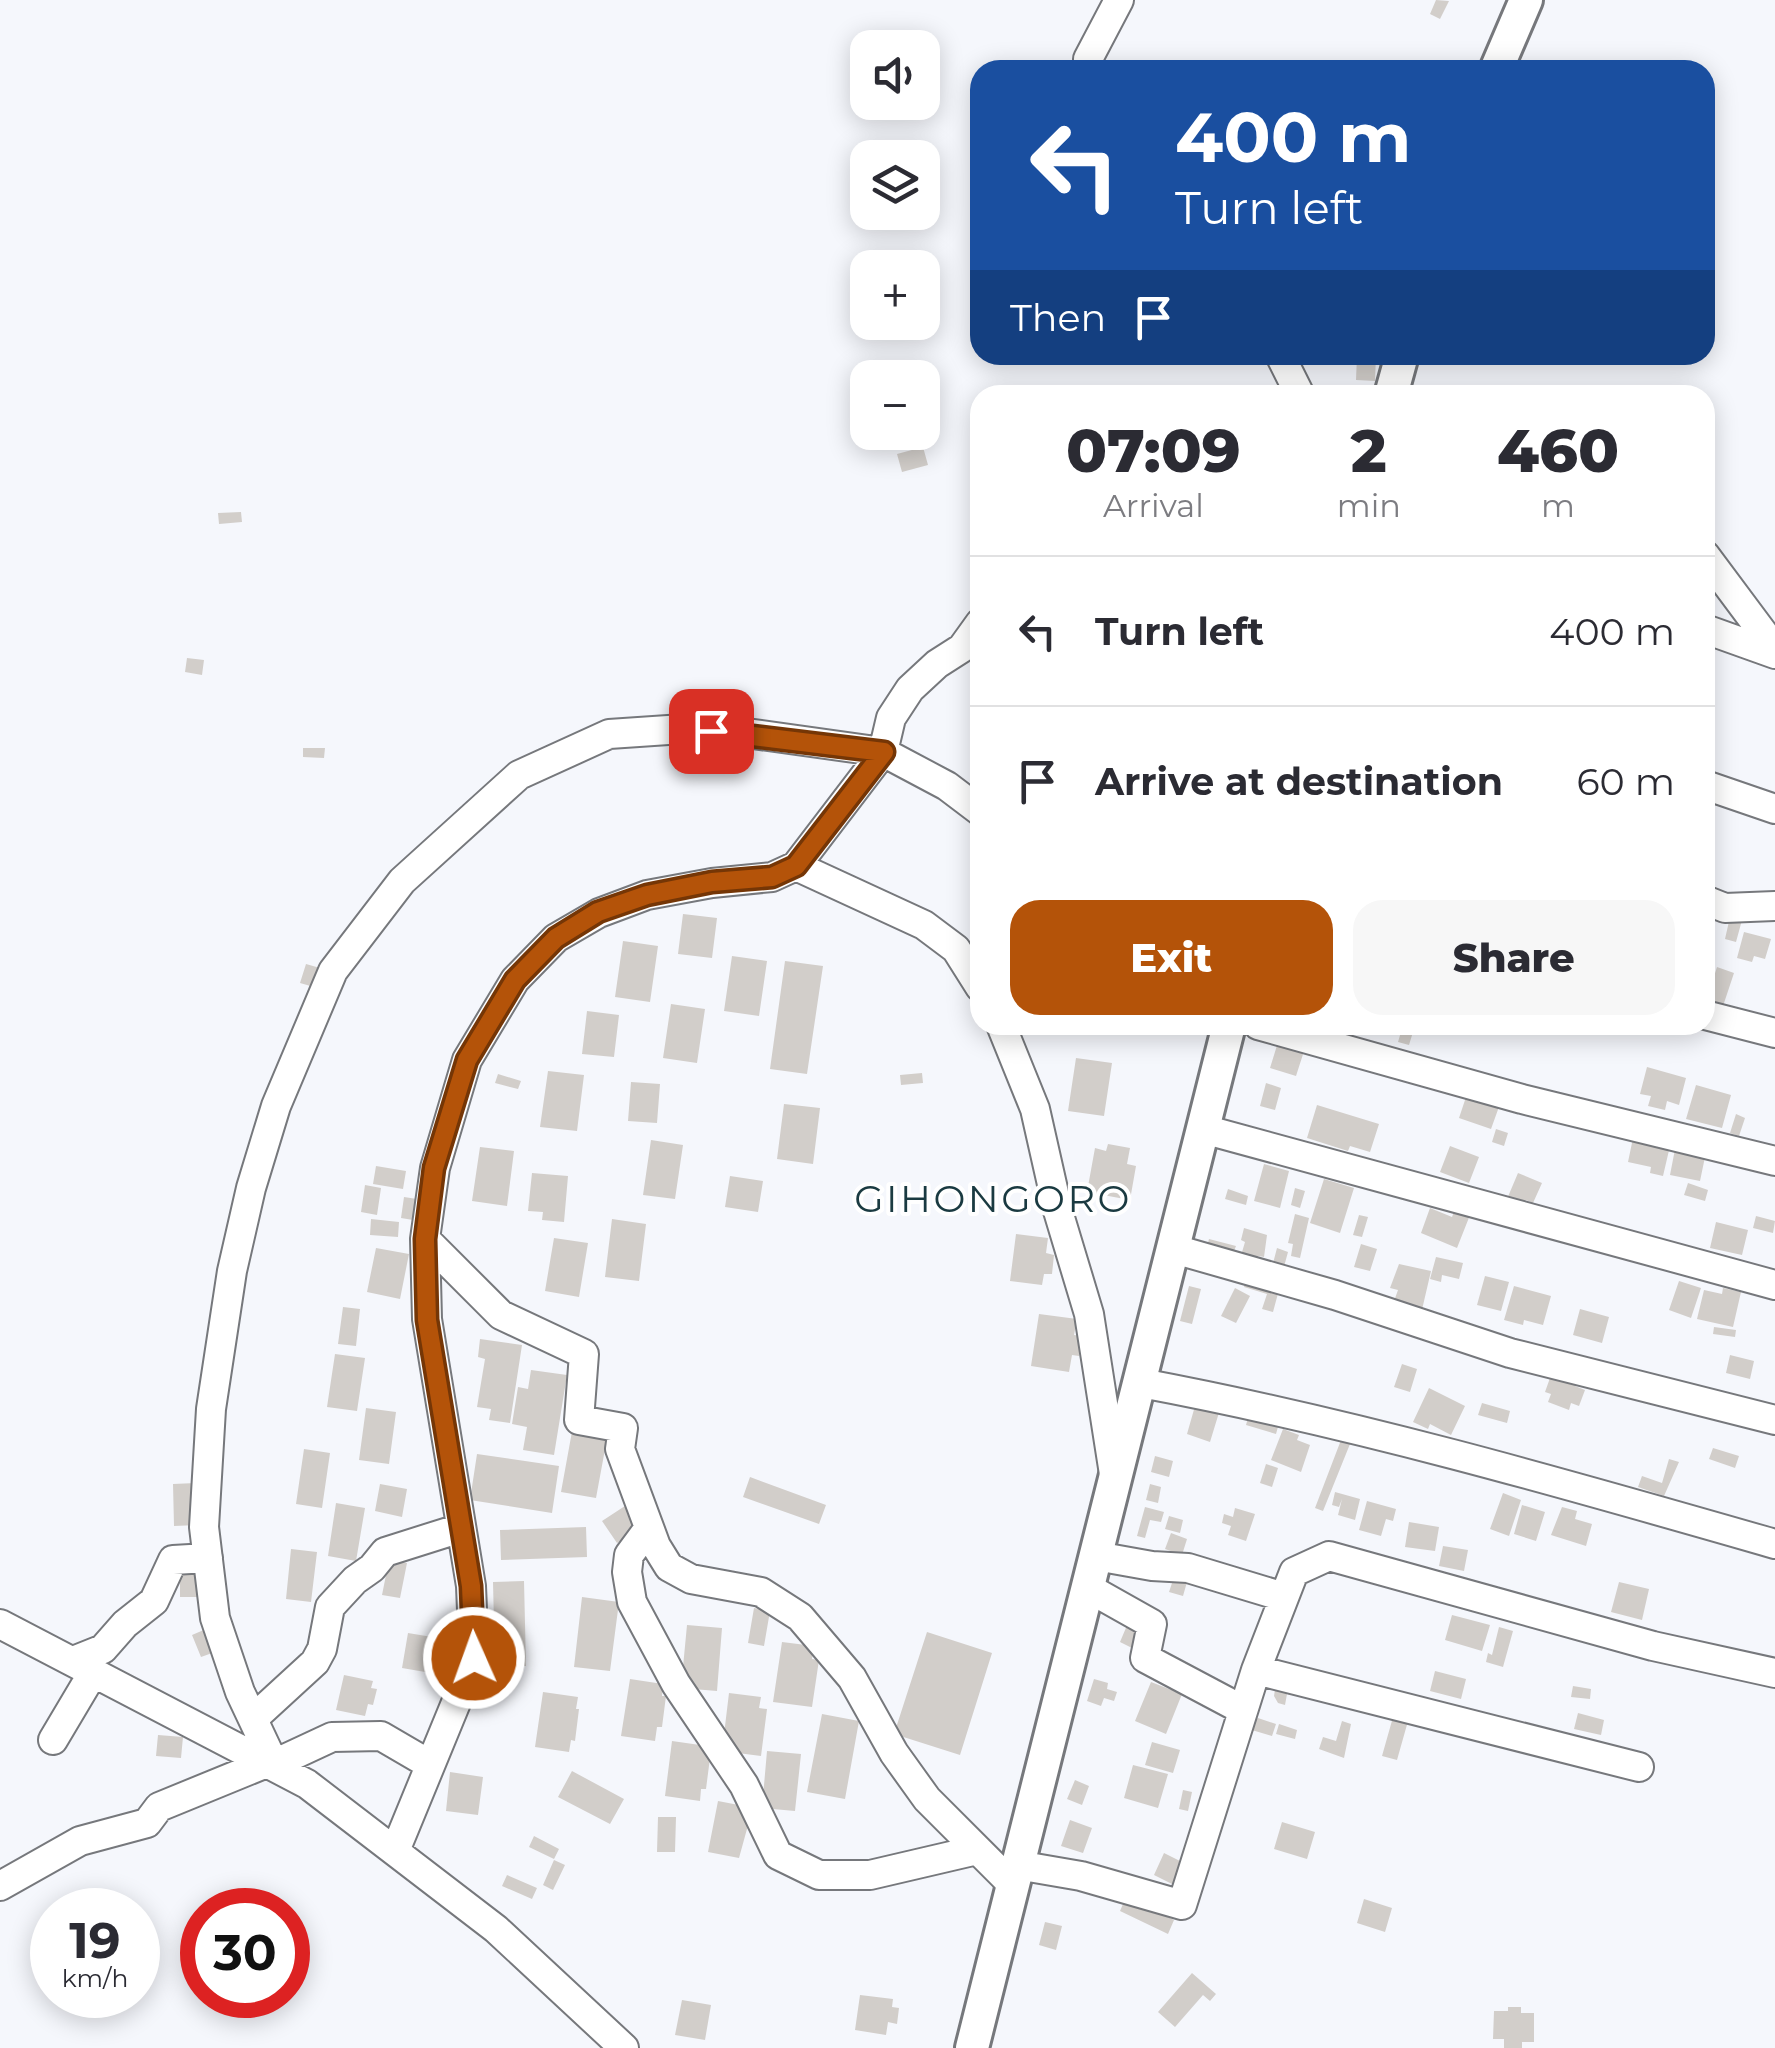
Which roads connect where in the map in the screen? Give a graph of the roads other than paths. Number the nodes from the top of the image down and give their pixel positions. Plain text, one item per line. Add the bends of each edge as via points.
1 (1120, 0) edge
2 (1526, 0) edge
3 (1088, 60) edge
4 (1500, 60) edge
5 (1715, 569) edge
6 (1715, 632) edge
7 (970, 637) edge
8 (1775, 652) edge
9 (884, 752) junction
10 (1715, 788) edge
11 (970, 803) edge
12 (1775, 809) edge
13 (796, 866) junction
14 (1715, 904) edge
15 (1775, 906) edge
16 (970, 971) edge
17 (1715, 1018) edge
18 (1775, 1033) edge
19 (1006, 1035) edge
20 (1226, 1035) edge
21 (1294, 1035) edge
22 (1203, 1129) junction
23 (1775, 1161) edge
24 (425, 1239) junction
25 (1174, 1249) junction
26 (1775, 1284) edge
27 (1141, 1383) junction
28 (1775, 1420) edge
29 (1115, 1480) junction
30 (461, 1528) junction
31 (649, 1528) junction
32 (1775, 1544) edge
33 (1096, 1556) junction
34 (208, 1558) junction
35 (1088, 1588) junction
36 (1284, 1597) junction
37 (0, 1624) edge
38 (84, 1666) junction
39 (1256, 1670) junction
40 (1775, 1673) edge
41 (1244, 1710) junction
42 (254, 1718) junction
43 (54, 1740) dead end
44 (272, 1763) junction
45 (429, 1764) junction
46 (1639, 1767) dead end
47 (977, 1850) junction
48 (395, 1851) junction
49 (1015, 1875) junction
50 (0, 1886) edge
51 (624, 2048) edge
52 (972, 2048) edge

1 - 3 street
2 - 4 main road
5 - 8 street
6 - 8 street
7 - 9 street via 910,689 891,718
9 - 11 street
9 - 13 street
9 - 34 street via 739,732 610,734 519,775 402,882 333,971 276,1106 251,1188 211,1409
10 - 12 street
13 - 16 street via 924,924 956,949
13 - 24 street via 772,877 647,895 598,912 556,938 515,980 467,1060 434,1168
14 - 15 street
17 - 18 street
19 - 29 street via 1035,1109 1089,1314
20 - 22 main road
21 - 23 street
22 - 25 main road
22 - 26 street
24 - 30 street via 427,1320
24 - 31 street via 501,1315 584,1354 579,1420 623,1428 620,1449
25 - 27 main road
25 - 28 street via 1510,1353
27 - 29 main road
27 - 32 street via 1522,1472
29 - 33 main road
30 - 42 street via 385,1552 330,1607 315,1662
30 - 45 street via 474,1658
31 - 47 street via 669,1568 691,1580 761,1592 800,1617 852,1678 927,1799
31 - 47 street via 629,1555 632,1602 676,1684 744,1786 778,1855 819,1875 870,1875
33 - 35 main road
33 - 36 street via 1188,1568
34 - 38 street via 172,1560 154,1601
34 - 42 street via 215,1618
35 - 41 street via 1152,1624 1145,1658
35 - 49 main road
36 - 39 street
36 - 40 street via 1294,1572 1330,1556
37 - 38 street
38 - 43 street
38 - 44 street
39 - 41 street
39 - 46 street
41 - 49 street via 1182,1906 1081,1876
42 - 44 street
44 - 45 street via 332,1737 380,1736
44 - 48 street
44 - 50 street via 160,1807 147,1823 80,1842
45 - 48 street
47 - 49 street
48 - 51 street via 496,1929
49 - 52 main road

